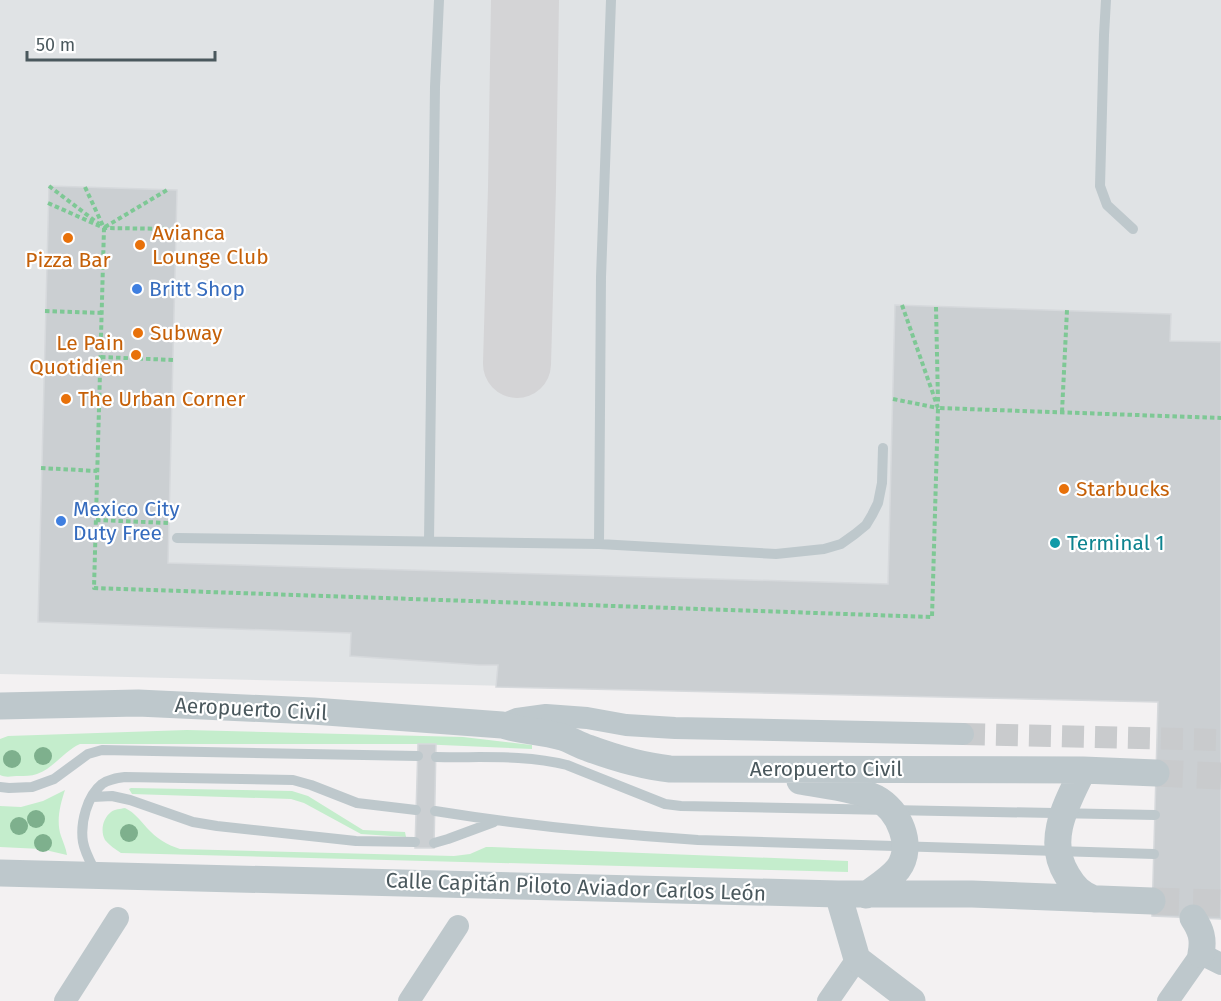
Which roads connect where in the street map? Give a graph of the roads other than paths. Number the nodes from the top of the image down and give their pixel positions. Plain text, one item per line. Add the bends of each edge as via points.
1 (439, 0) edge
2 (611, 0) edge
3 (1106, 0) edge
4 (1133, 229) dead end
5 (883, 448) dead end
6 (177, 538) dead end
7 (429, 541) junction
8 (599, 544) junction
9 (8, 710) edge
10 (502, 725) junction
11 (963, 734) tunnel mouth
12 (418, 756) dead end
13 (436, 757) dead end
14 (742, 770) junction
15 (1083, 770) junction
16 (1156, 773) tunnel mouth
17 (0, 787) edge
18 (93, 797) junction
19 (416, 810) dead end
20 (435, 811) dead end
21 (1155, 816) dead end
22 (497, 821) junction
23 (416, 842) dead end
24 (434, 843) dead end
25 (1154, 854) dead end
26 (0, 873) edge
27 (96, 874) junction
28 (838, 894) junction
29 (866, 895) junction
30 (1094, 899) junction
31 (1152, 901) tunnel mouth
32 (118, 918) dead end
33 (1193, 918) dead end
34 (458, 926) dead end
35 (1214, 957) edge
36 (857, 959) junction
37 (65, 1001) edge
38 (409, 1001) edge
39 (828, 1001) edge
40 (912, 1001) edge
41 (1168, 1001) edge

1 - 7 lane
2 - 8 lane via 601,277
3 - 4 lane via 1100,186 1107,205
5 - 8 lane via 878,503 866,525 841,544 776,554
6 - 7 lane
7 - 8 lane
9 - 10 street, Aeropuerto Civil via 150,704
10 - 11 street, Aeropuerto Civil via 517,719 555,715 675,728
10 - 14 street, Aeropuerto Civil via 562,737 651,767
12 - 17 lane via 102,750 88,754 54,778 32,787
13 - 21 lane via 552,761 665,804 681,806
14 - 15 street, Aeropuerto Civil
14 - 29 street via 859,792 876,798 890,810 905,842 904,858 898,869
15 - 16 street, Aeropuerto Civil
15 - 30 street via 1060,818 1057,844 1059,858 1072,884
18 - 19 lane via 112,778 293,780 357,803
18 - 23 lane via 130,800 193,822 217,826 356,841
18 - 27 lane via 86,809 83,840
20 - 22 lane
22 - 24 lane
22 - 25 lane via 755,843
26 - 27 street, Calle Capitán Piloto Aviador Carlos León
27 - 28 street, Calle Capitán Piloto Aviador Carlos León
28 - 29 street, Calle Capitán Piloto Aviador Carlos León
28 - 36 street
29 - 30 street, Calle Capitán Piloto Aviador Carlos León
30 - 31 street, Calle Capitán Piloto Aviador Carlos León
32 - 37 street
33 - 35 street via 1202,945
34 - 38 street
35 - 41 street
36 - 39 street
36 - 40 street

